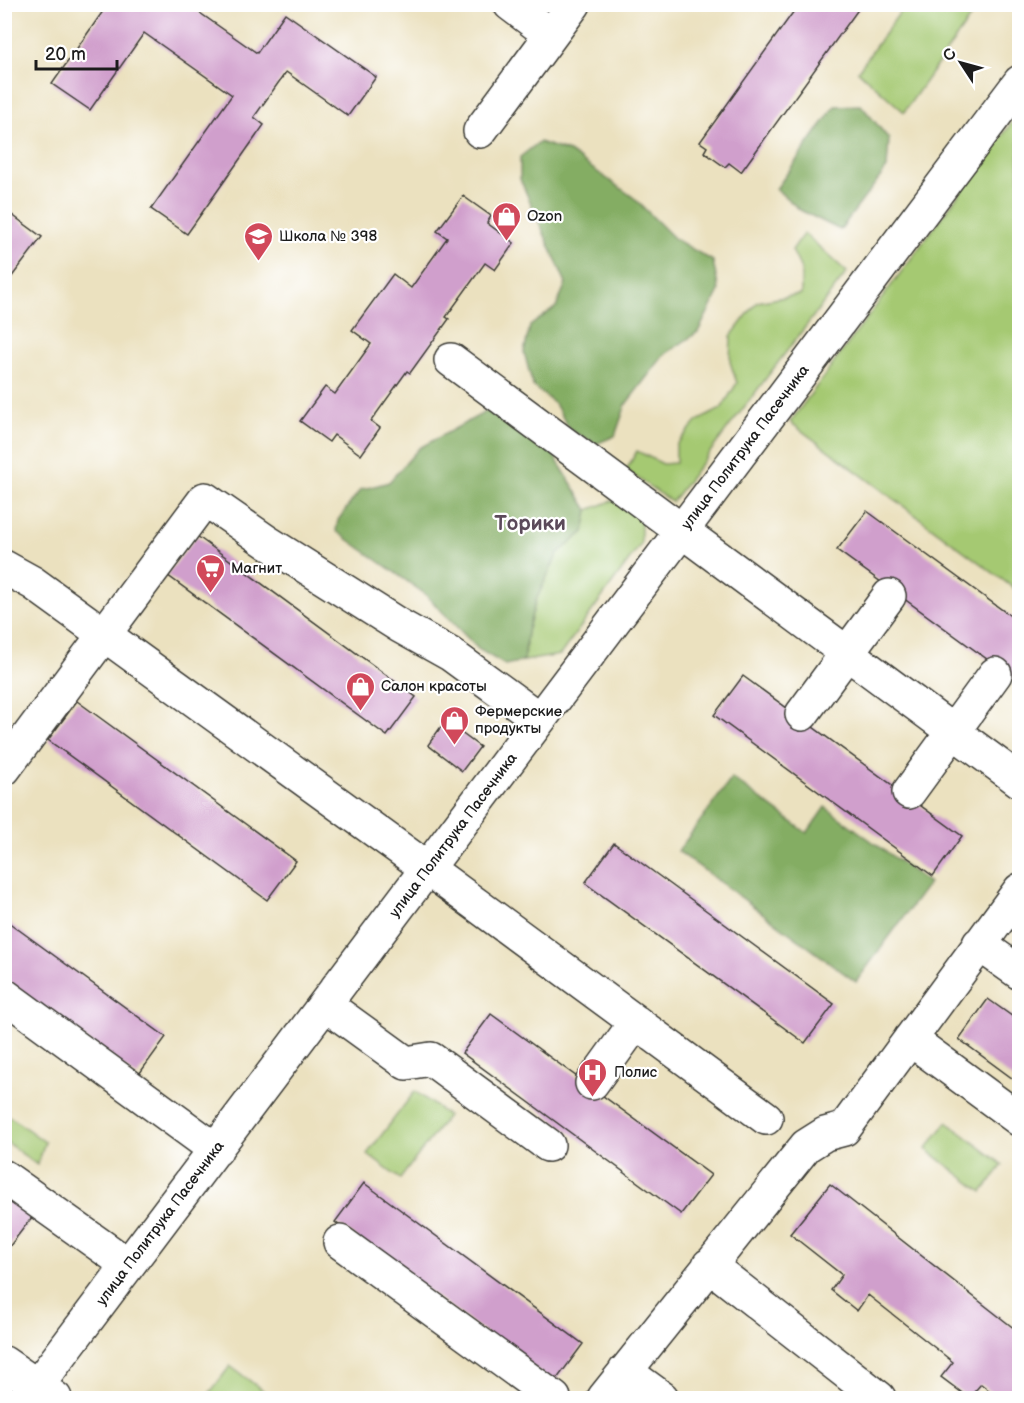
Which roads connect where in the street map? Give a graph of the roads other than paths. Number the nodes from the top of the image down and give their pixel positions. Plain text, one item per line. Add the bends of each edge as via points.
1 (510, 4) edge
2 (574, 4) edge
3 (551, 35) junction
4 (1020, 82) edge
5 (480, 131) dead end
6 (451, 360) dead end
7 (682, 531) junction
8 (4, 567) edge
9 (889, 596) dead end
10 (103, 634) junction
11 (847, 653) junction
12 (995, 674) dead end
13 (802, 714) dead end
14 (539, 719) junction
15 (953, 732) junction
16 (4, 769) edge
17 (1020, 781) edge
18 (909, 792) dead end
19 (428, 869) junction
20 (1020, 890) edge
21 (980, 944) junction
22 (1020, 973) edge
23 (4, 995) edge
24 (326, 1005) junction
25 (636, 1022) junction
26 (910, 1039) junction
27 (592, 1083) dead end
28 (766, 1118) dead end
29 (1020, 1120) edge
30 (548, 1145) dead end
31 (216, 1150) junction
32 (4, 1177) edge
33 (340, 1242) dead end
34 (128, 1265) junction
35 (709, 1265) junction
36 (4, 1364) edge
37 (625, 1371) junction
38 (46, 1392) edge
39 (554, 1398) edge
40 (604, 1398) edge
41 (662, 1398) edge
42 (879, 1398) edge

1 - 3 street
2 - 3 street
3 - 5 street
4 - 7 street, улица Политрука Пасечника
6 - 7 street
7 - 11 street
7 - 14 street, улица Политрука Пасечника
8 - 10 street via 33,583
9 - 11 street
10 - 14 street via 205,498 267,542 450,654
10 - 16 street
10 - 19 street
11 - 13 street
11 - 15 street
12 - 15 street
14 - 19 street, улица Политрука Пасечника
15 - 17 street
15 - 18 street
19 - 24 street, улица Политрука Пасечника
19 - 25 street
20 - 21 street
21 - 22 street
21 - 26 street
23 - 31 street
24 - 30 street via 406,1063 431,1059
24 - 31 street, улица Политрука Пасечника
25 - 27 street
25 - 28 street
26 - 29 street
26 - 35 street via 844,1129 825,1134 806,1146
31 - 34 street, улица Политрука Пасечника
32 - 34 street
33 - 39 street
34 - 38 street, улица Политрука Пасечника
35 - 37 street
35 - 42 street
36 - 38 street
37 - 40 street
37 - 41 street

